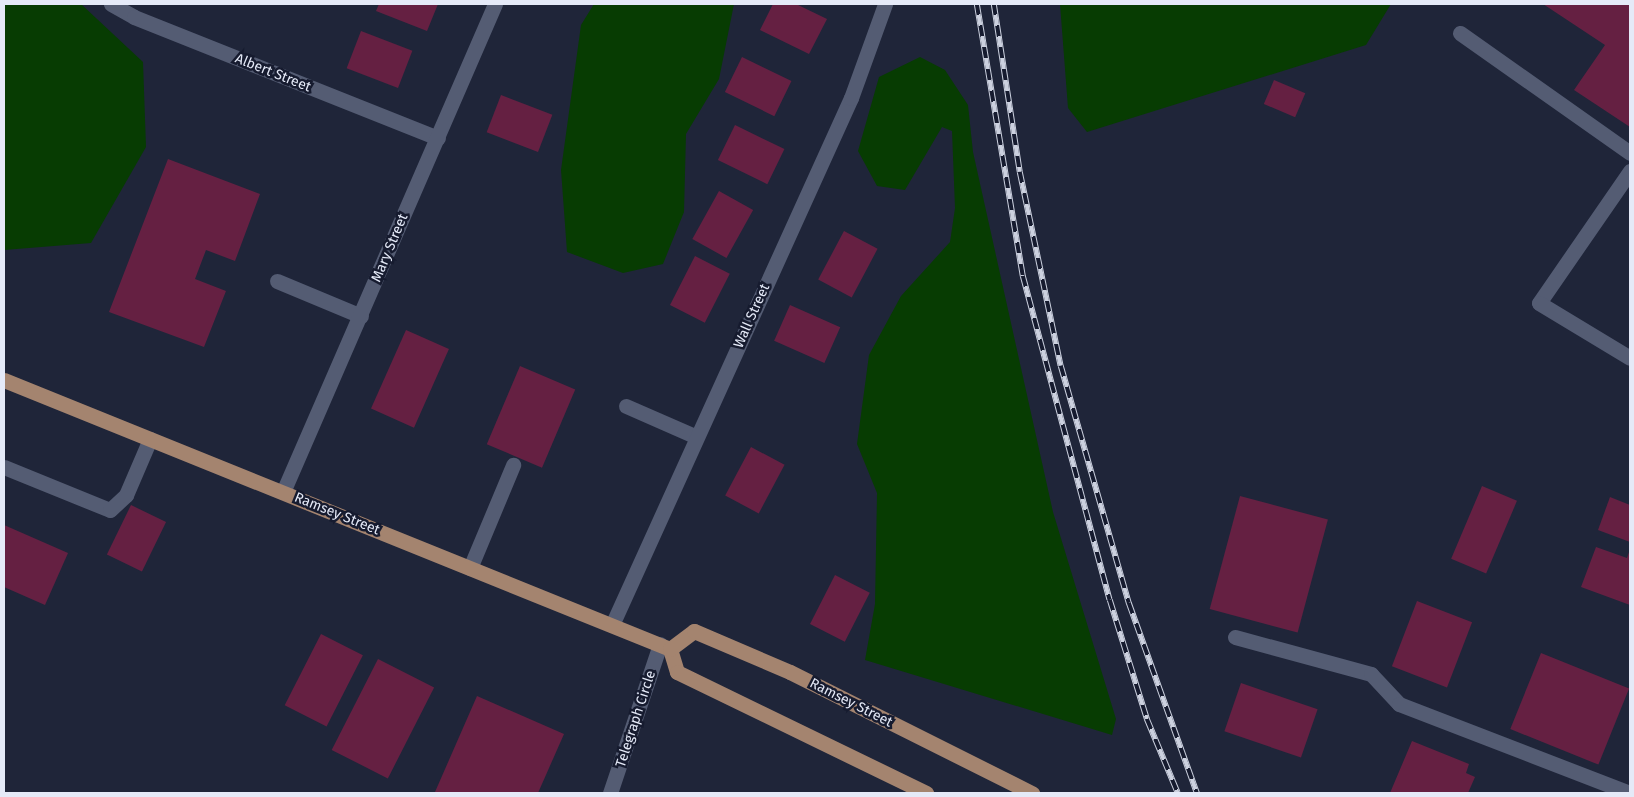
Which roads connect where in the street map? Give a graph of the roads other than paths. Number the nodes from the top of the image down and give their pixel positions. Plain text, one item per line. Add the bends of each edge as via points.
1 (111, 4) edge
2 (495, 4) edge
3 (885, 4) edge
4 (1460, 33) dead end
5 (438, 138) junction
6 (1630, 153) edge
7 (1630, 171) edge
8 (277, 281) dead end
9 (361, 316) junction
10 (1630, 358) edge
11 (4, 381) edge
12 (626, 406) dead end
13 (697, 437) junction
14 (150, 439) junction
15 (512, 465) dead end
16 (4, 467) edge
17 (283, 492) junction
18 (470, 568) junction
19 (612, 625) junction
20 (1235, 637) dead end
21 (665, 647) junction
22 (610, 793) edge
23 (926, 793) edge
24 (1032, 793) edge
25 (1630, 793) edge

1 - 5 street, Albert Street via 134,18
2 - 5 street, Mary Street
3 - 13 street, Wall Street via 851,98
4 - 6 street
5 - 9 street, Mary Street
7 - 10 street via 1539,303
8 - 9 street
9 - 17 street, Mary Street
11 - 14 main road, Ramsey Street
12 - 13 street
13 - 19 street, Wall Street
14 - 16 street via 126,495 110,510
14 - 17 main road, Ramsey Street
15 - 18 street
17 - 18 main road, Ramsey Street
18 - 19 main road, Ramsey Street
19 - 21 main road, Ramsey Street
20 - 25 street via 1372,674 1399,704
21 - 22 street, Telegraph Circle
21 - 23 main road via 677,672
21 - 24 main road, Ramsey Street via 694,631 790,672

